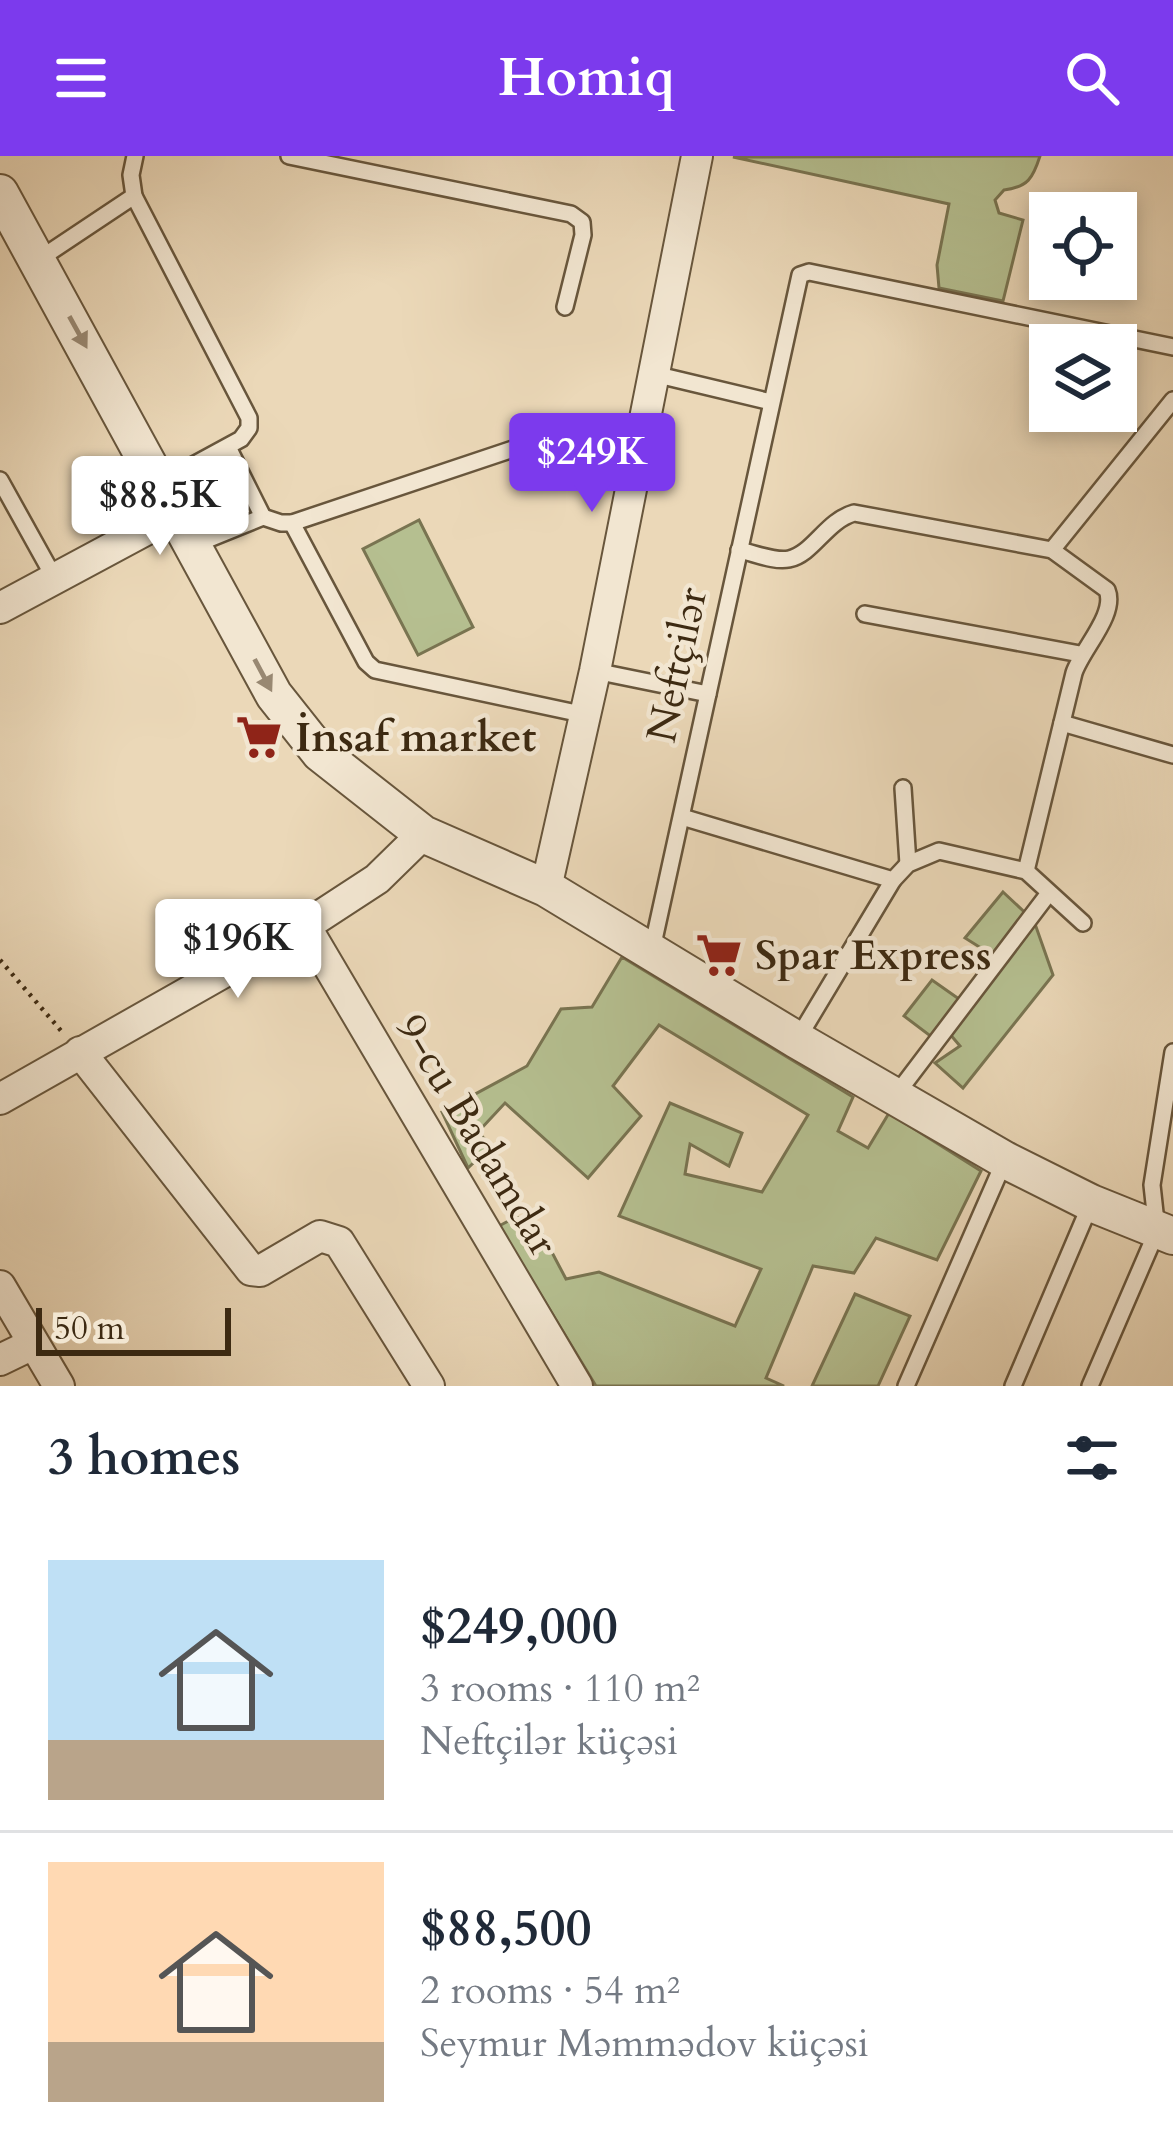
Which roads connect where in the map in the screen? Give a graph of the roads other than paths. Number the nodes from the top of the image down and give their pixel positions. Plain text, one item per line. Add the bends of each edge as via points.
1 (135, 156) edge
2 (289, 156) edge
3 (698, 156) edge
4 (0, 193) edge
5 (134, 196) junction
6 (38, 260) junction
7 (565, 307) dead end
8 (1173, 347) edge
9 (654, 374) junction
10 (1173, 400) edge
11 (771, 402) junction
12 (228, 447) junction
13 (637, 461) junction
14 (0, 480) edge
15 (177, 514) junction
16 (263, 517) junction
17 (292, 523) junction
18 (739, 550) junction
19 (1052, 550) junction
20 (55, 578) junction
21 (0, 608) edge
22 (865, 614) dead end
23 (1080, 654) junction
24 (596, 671) junction
25 (708, 694) junction
26 (586, 715) junction
27 (1062, 723) junction
28 (1173, 755) edge
29 (903, 788) dead end
30 (682, 817) junction
31 (423, 834) junction
32 (908, 864) junction
33 (1026, 872) junction
34 (893, 880) junction
35 (546, 887) junction
36 (1049, 892) junction
37 (1083, 923) dead end
38 (304, 926) junction
39 (651, 951) junction
40 (796, 1040) junction
41 (80, 1052) junction
42 (1173, 1052) edge
43 (895, 1097) junction
44 (0, 1099) edge
45 (1005, 1160) junction
46 (1091, 1203) junction
47 (1165, 1234) edge
48 (0, 1286) edge
49 (33, 1344) junction
50 (0, 1360) edge
51 (59, 1386) edge
52 (429, 1386) edge
53 (577, 1386) edge
54 (906, 1386) edge
55 (1013, 1386) edge
56 (1090, 1386) edge

1 - 5 lane
2 - 7 lane via 571,214 583,235
3 - 9 street
4 - 6 street
5 - 6 lane
5 - 12 lane via 249,418 242,439
6 -> 15 street
8 - 11 lane, Neftçilər via 809,272 796,283
9 - 11 lane
9 - 13 street
10 - 19 lane
11 - 18 lane, Neftçilər
12 - 15 lane
12 - 16 lane
13 - 17 lane via 525,445
13 - 24 street
14 - 20 lane
15 - 16 lane
15 - 20 street
15 -> 31 street via 274,695 320,753
16 - 17 lane
17 - 26 lane via 375,670
18 - 19 lane via 785,561 854,513
18 - 25 lane, Neftçilər
19 - 23 lane via 1111,599
20 - 21 street
22 - 23 lane
23 - 27 lane
24 - 25 lane
24 - 26 street
25 - 30 lane, Neftçilər
26 - 35 street
27 - 28 lane
27 - 33 lane
29 - 32 lane
30 - 34 lane
30 - 39 lane, Neftçilər
31 - 35 street
31 - 38 street via 377,879
32 - 33 lane via 939,851
32 - 34 lane
33 - 36 lane
34 - 40 lane
35 - 39 street
36 - 37 lane
36 - 43 lane
38 - 41 street
38 - 53 street, 9-cu Badamdar
39 - 40 street
40 - 43 street
41 - 44 street
41 - 52 street via 251,1270 320,1236 339,1242
42 - 47 lane via 1152,1185
43 - 45 street
45 - 46 street
45 - 54 lane
46 - 47 street
46 - 55 lane
47 - 56 lane
48 - 49 street
49 - 50 street
49 - 51 street

